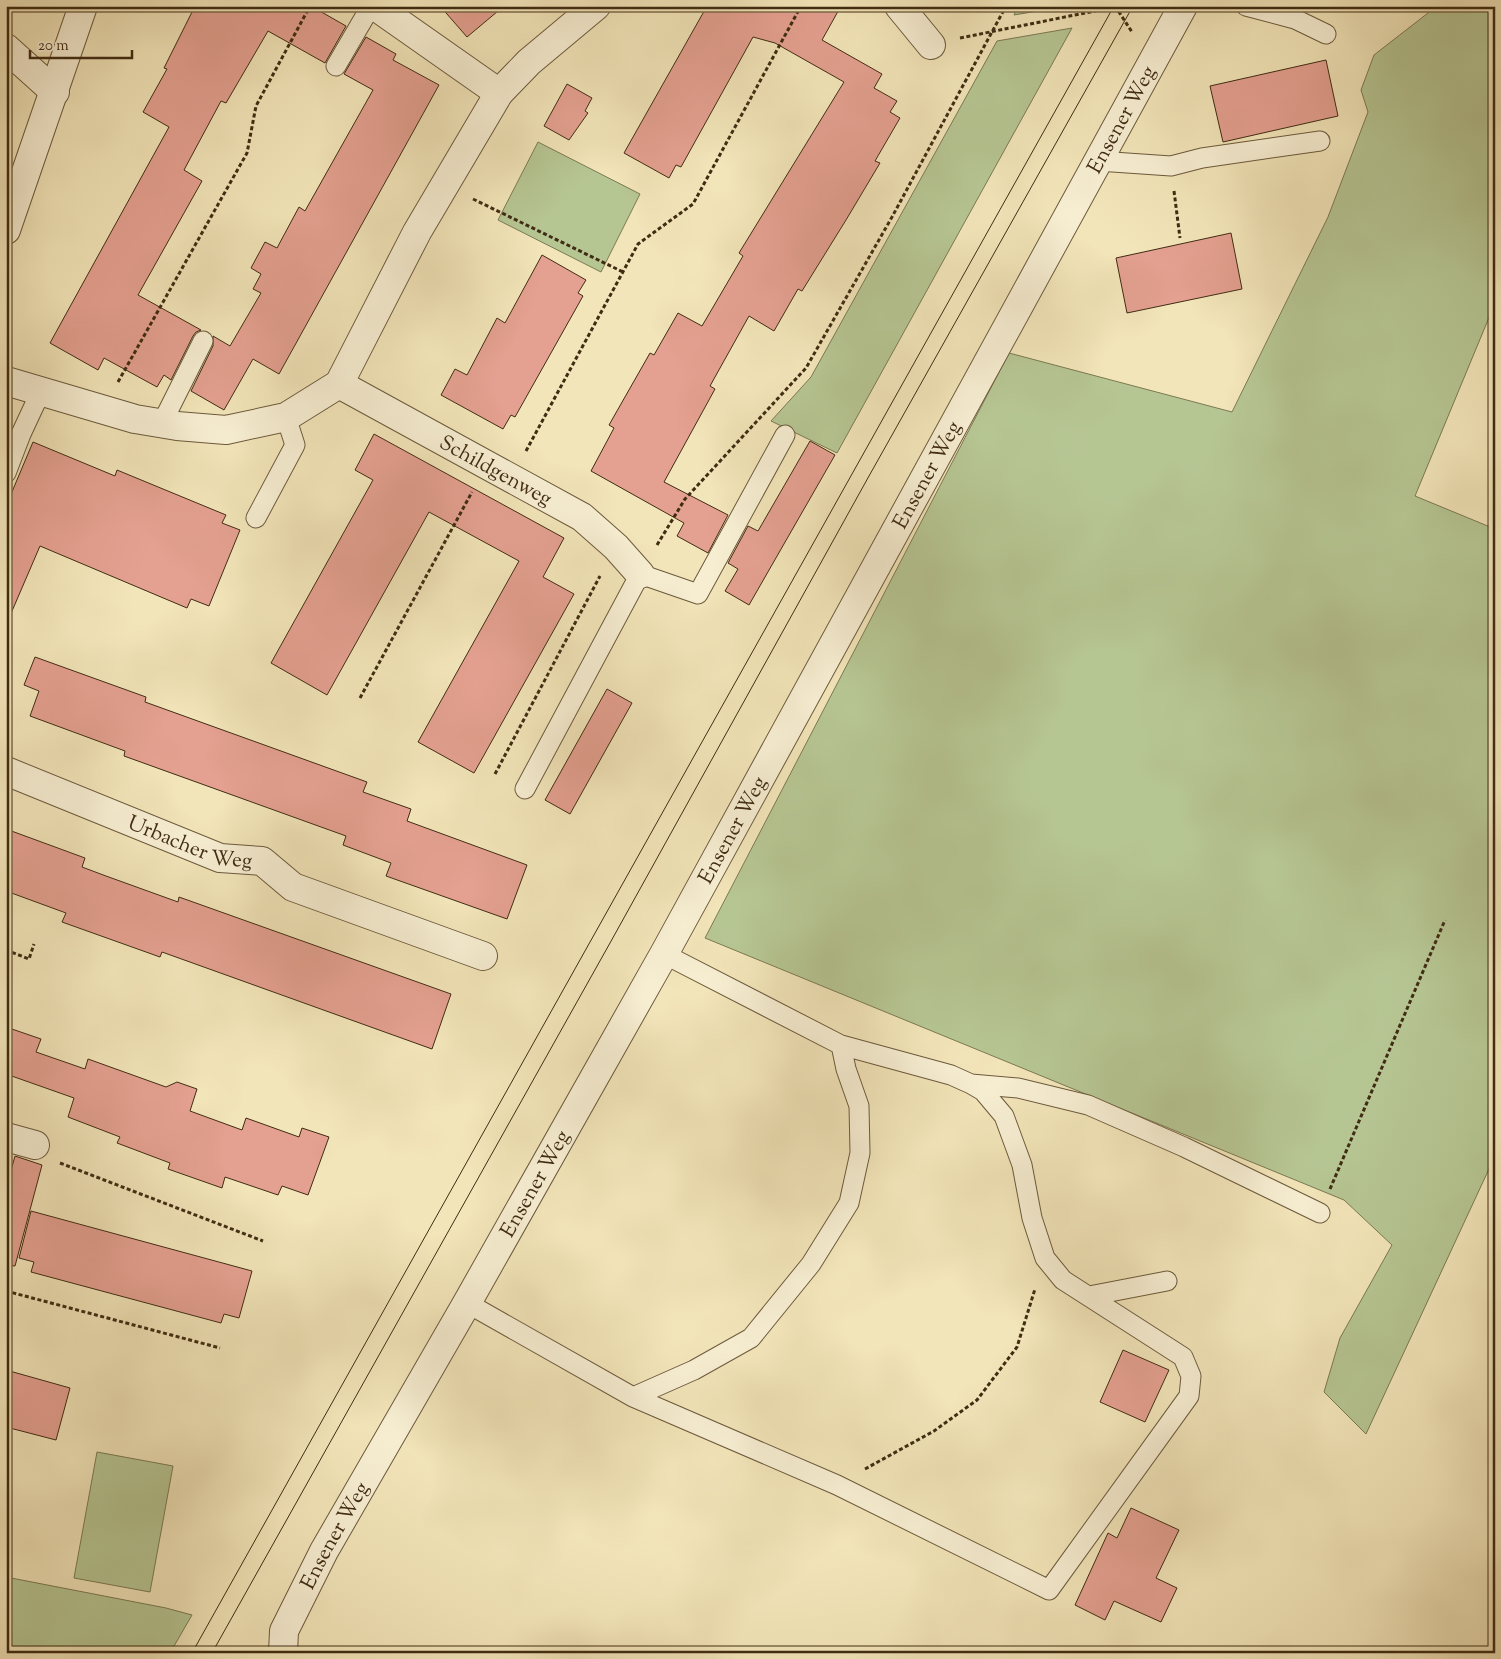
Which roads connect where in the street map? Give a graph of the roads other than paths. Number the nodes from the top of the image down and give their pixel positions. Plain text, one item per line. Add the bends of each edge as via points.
1 (84, 6) edge
2 (373, 6) edge
3 (596, 6) edge
4 (899, 6) edge
5 (1183, 6) edge
6 (1246, 6) edge
7 (1326, 34) dead end
8 (930, 45) road end
9 (6, 48) edge
10 (336, 66) dead end
11 (55, 92) junction
12 (500, 93) junction
13 (1320, 141) dead end
14 (1098, 161) junction
15 (6, 230) edge
16 (203, 341) dead end
17 (6, 381) edge
18 (339, 384) junction
19 (41, 391) junction
20 (286, 417) junction
21 (162, 423) junction
22 (785, 435) dead end
23 (6, 473) edge
24 (256, 518) dead end
25 (640, 574) junction
26 (6, 771) edge
27 (525, 789) dead end
28 (664, 954) junction
29 (483, 956) dead end
30 (841, 1045) junction
31 (971, 1084) junction
32 (6, 1137) edge
33 (35, 1145) road end
34 (1320, 1213) road end
35 (1167, 1281) dead end
36 (1089, 1296) junction
37 (467, 1303) junction
38 (633, 1396) junction
39 (283, 1653) edge

1 - 11 street
2 - 10 lane
2 - 12 street
3 - 12 street via 529,62
4 - 8 street
5 - 14 street, Ensener Weg
6 - 7 lane via 1296,19
9 - 11 street
11 - 15 street
12 - 18 street via 417,232
13 - 14 lane via 1202,158 1171,166
14 - 28 street, Ensener Weg
16 - 21 lane
17 - 19 street
18 - 20 street
18 - 25 street, Schildgenweg via 582,517
19 - 21 street via 134,419
19 - 23 lane
20 - 21 street via 226,430
20 - 24 lane via 295,445
22 - 25 lane via 698,594
25 - 27 lane
26 - 29 street, Urbacher Weg via 220,858 262,861 293,887
28 - 30 lane
28 - 37 street, Ensener Weg
30 - 31 lane via 951,1075
30 - 38 lane via 859,1106 860,1153 848,1202 811,1264 751,1338 694,1370
31 - 34 lane via 1018,1088 1088,1105
31 - 36 lane via 983,1091 1004,1116 1022,1165 1032,1218 1045,1258 1063,1280
32 - 33 street
35 - 36 lane
36 - 38 lane via 1183,1357 1191,1376 1189,1396 1049,1590 836,1485
37 - 38 lane
37 - 39 street, Ensener Weg via 324,1551 284,1631

